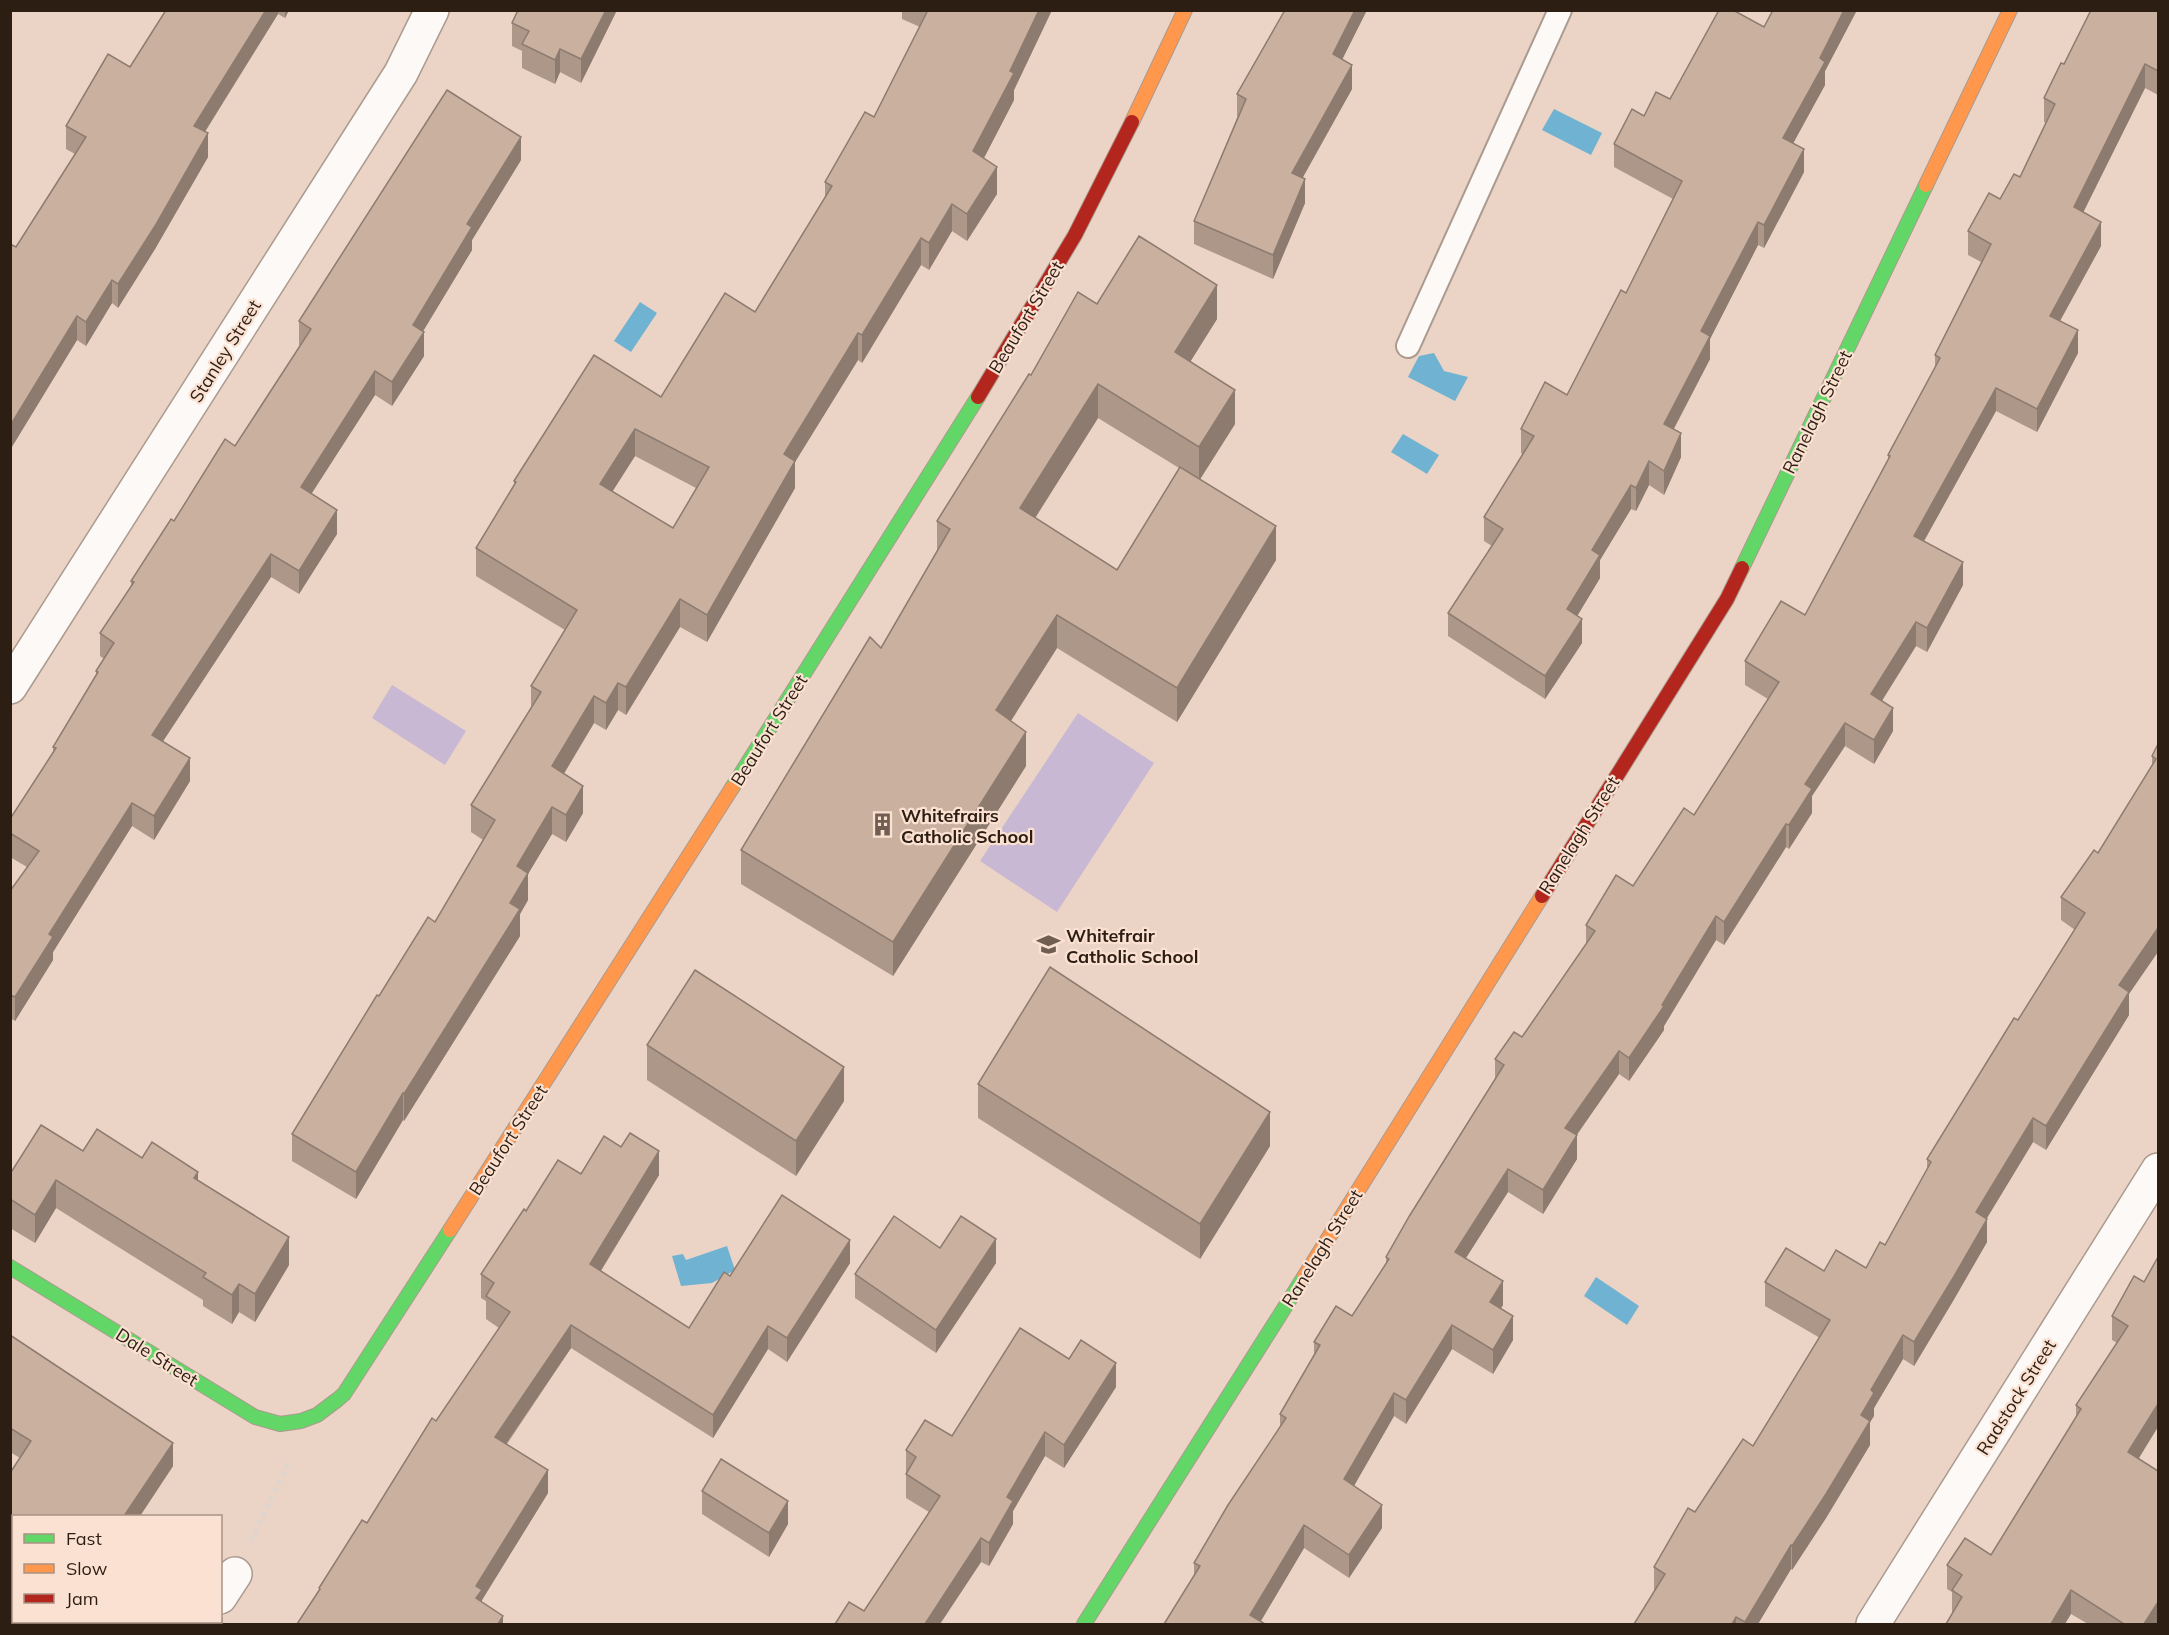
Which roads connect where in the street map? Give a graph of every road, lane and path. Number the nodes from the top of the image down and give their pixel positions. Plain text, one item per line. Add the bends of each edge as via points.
1 (432, 10) edge
2 (1185, 10) edge
3 (1560, 10) edge
4 (2010, 10) edge
5 (1408, 346) dead end
6 (10, 687) edge
7 (2158, 1170) edge
8 (10, 1267) edge
9 (310, 1419) junction
10 (228, 1586) edge
11 (1084, 1624) edge
12 (1873, 1624) edge

1 - 6 street, Stanley Street via 401,73
2 - 9 street, Beaufort Street via 1075,235 946,450 345,1394 327,1411
3 - 5 lane
4 - 11 street, Ranelagh Street via 1726,599
7 - 12 street, Radstock Street
8 - 9 street, Dale Street via 255,1417 281,1424
9 - 10 path

